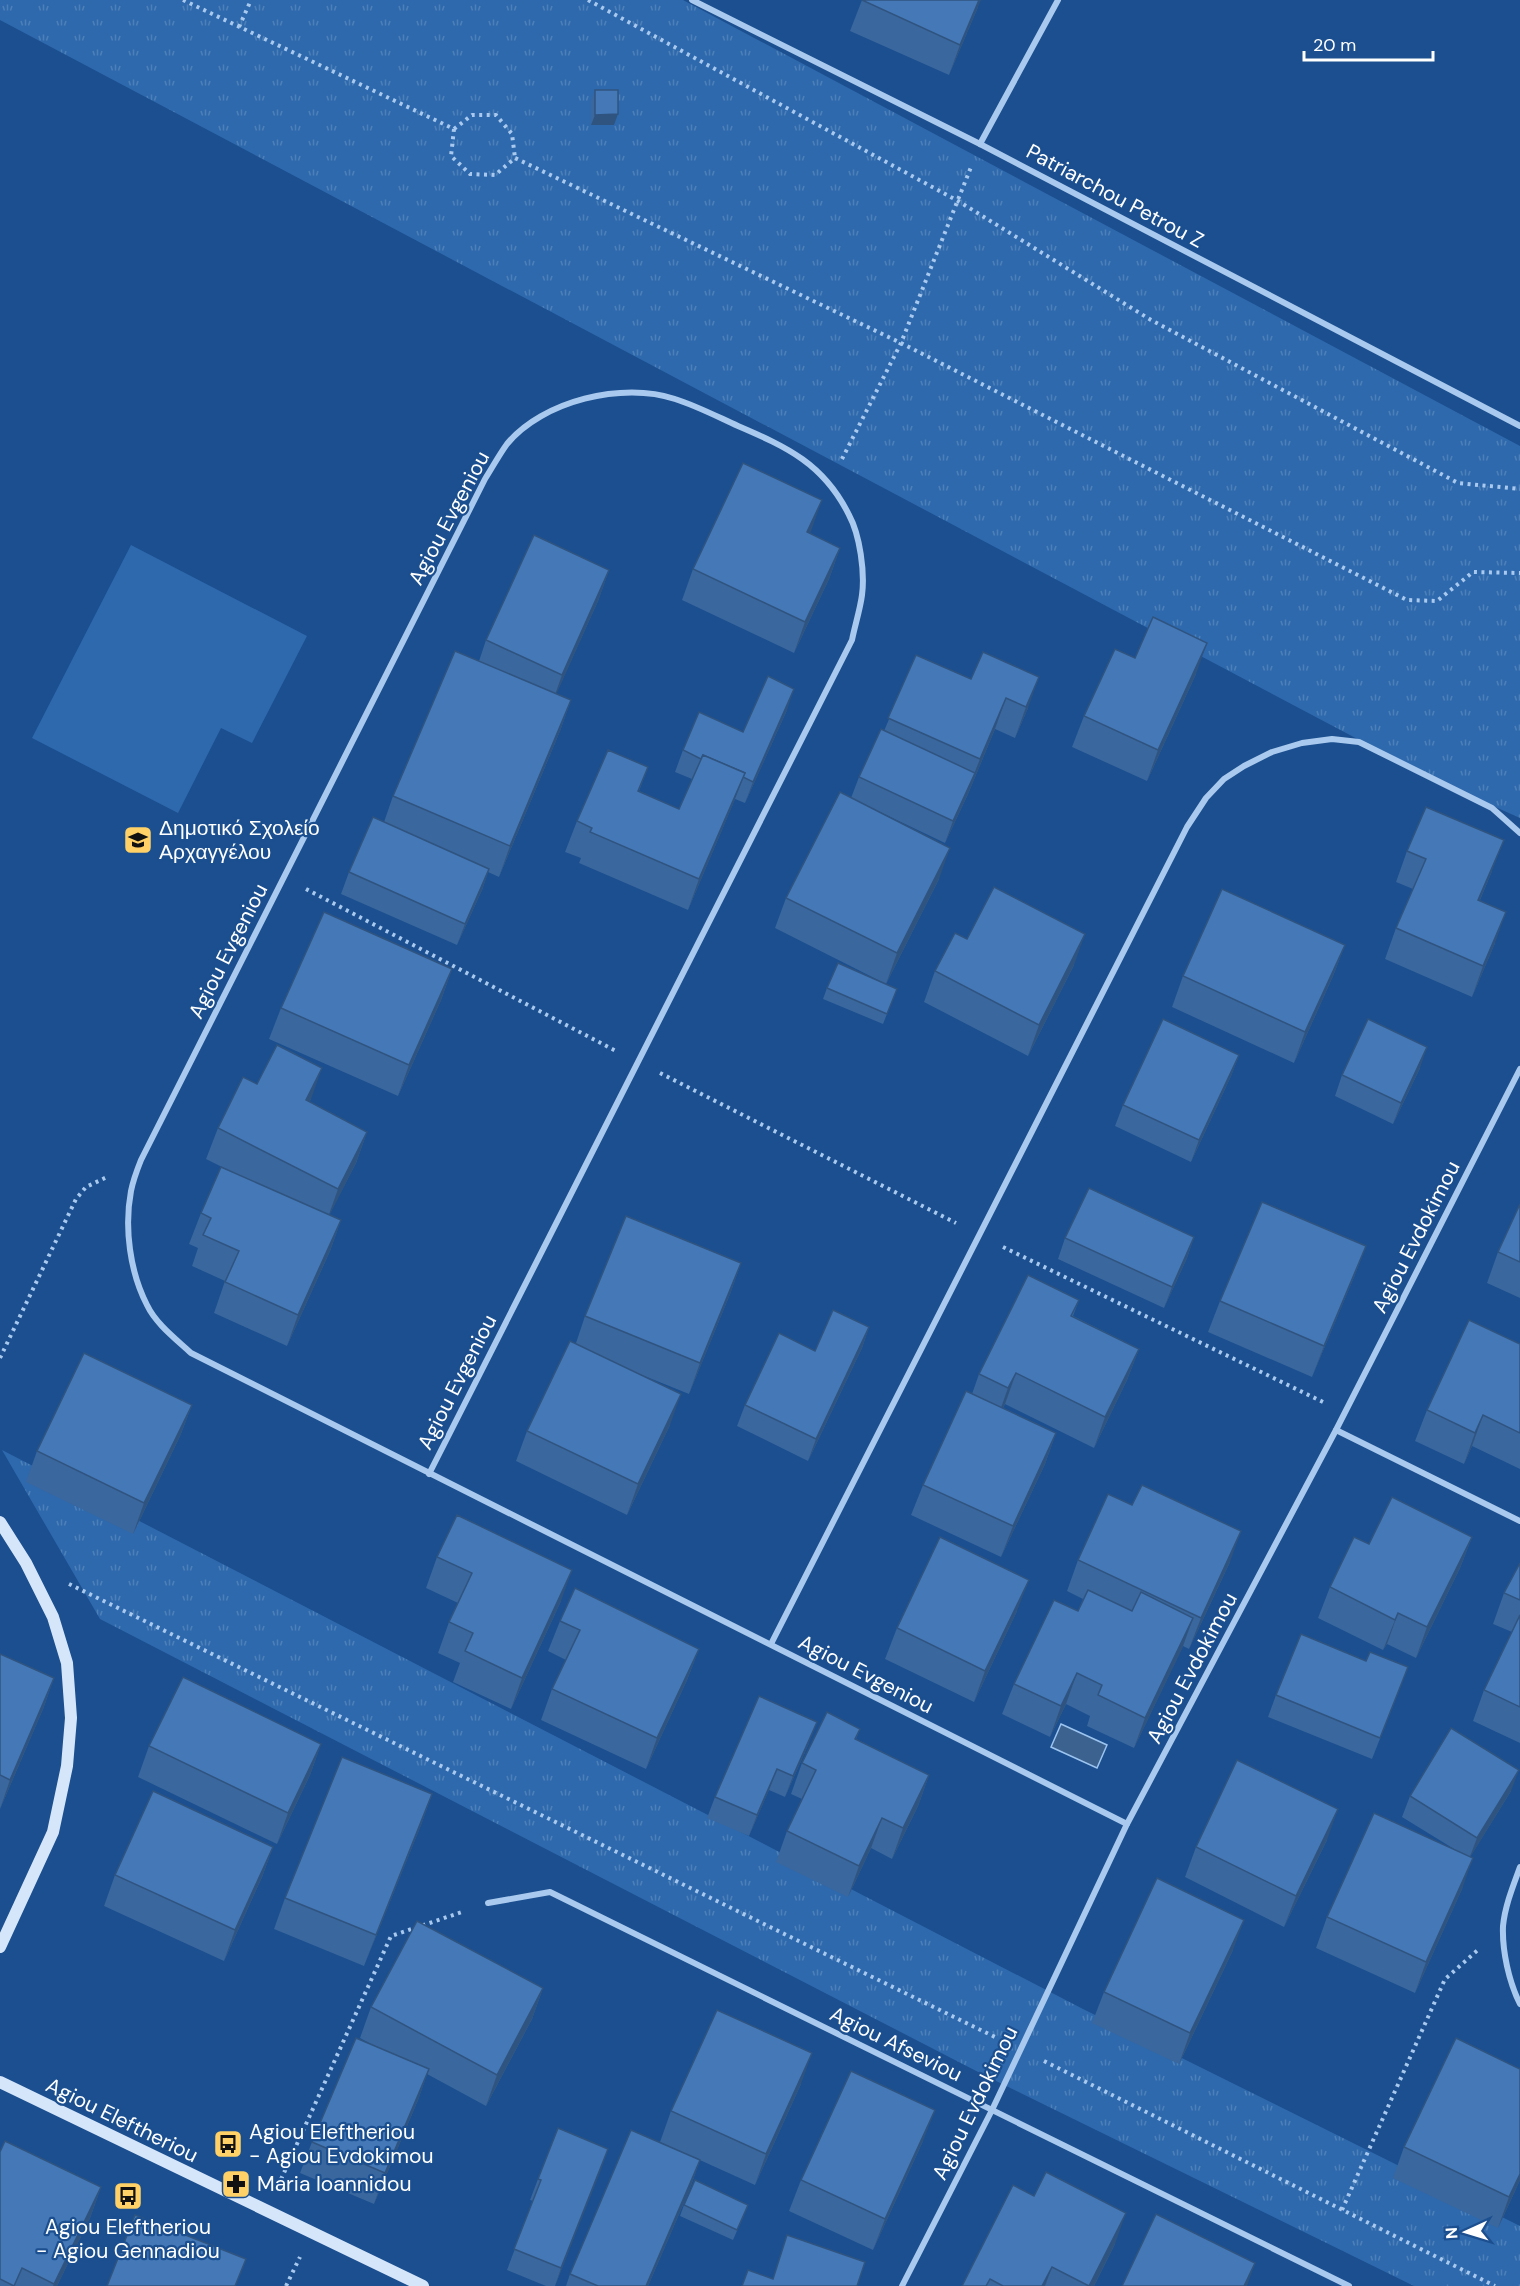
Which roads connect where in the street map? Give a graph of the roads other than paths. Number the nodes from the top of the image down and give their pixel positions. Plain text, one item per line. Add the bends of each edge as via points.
1 (692, 0) edge
2 (1058, 0) edge
3 (981, 144) junction
4 (1520, 426) edge
5 (1520, 833) edge
6 (1520, 1069) edge
7 (1336, 1430) junction
8 (429, 1474) junction
9 (1520, 1521) edge
10 (0, 1522) edge
11 (771, 1644) junction
12 (1128, 1824) junction
13 (1520, 1867) edge
14 (488, 1903) road end
15 (0, 1947) edge
16 (1520, 2004) edge
17 (0, 2082) edge
18 (992, 2110) junction
19 (423, 2286) edge
20 (902, 2286) edge
21 (1349, 2286) edge

1 - 3 street, Patriarchou Petrou Z
2 - 3 street
3 - 4 street, Patriarchou Petrou Z
5 - 11 street via 1492,808 1359,742 1302,742 1272,752 1224,779 1206,798 1187,827
6 - 7 street, Agiou Evdokimou
7 - 9 street
7 - 12 street, Agiou Evdokimou
8 - 8 street, Agiou Evgeniou via 852,640 862,594 861,554 850,516 829,483 807,460 783,445 674,398 643,393 586,398 558,407 529,424 508,444 485,479 141,1160 131,1191 129,1220 135,1274 148,1307 166,1330 191,1353
8 - 11 street, Agiou Evgeniou
10 - 15 street via 27,1563 53,1617 67,1663 71,1723 67,1766 53,1832
11 - 12 street, Agiou Evgeniou
12 - 18 street, Agiou Evdokimou
13 - 16 street via 1503,1926 1506,1960
14 - 18 street, Agiou Afseviou via 550,1892
17 - 19 street, Agiou Eleftheriou
18 - 20 street, Agiou Evdokimou
18 - 21 street, Agiou Afseviou

